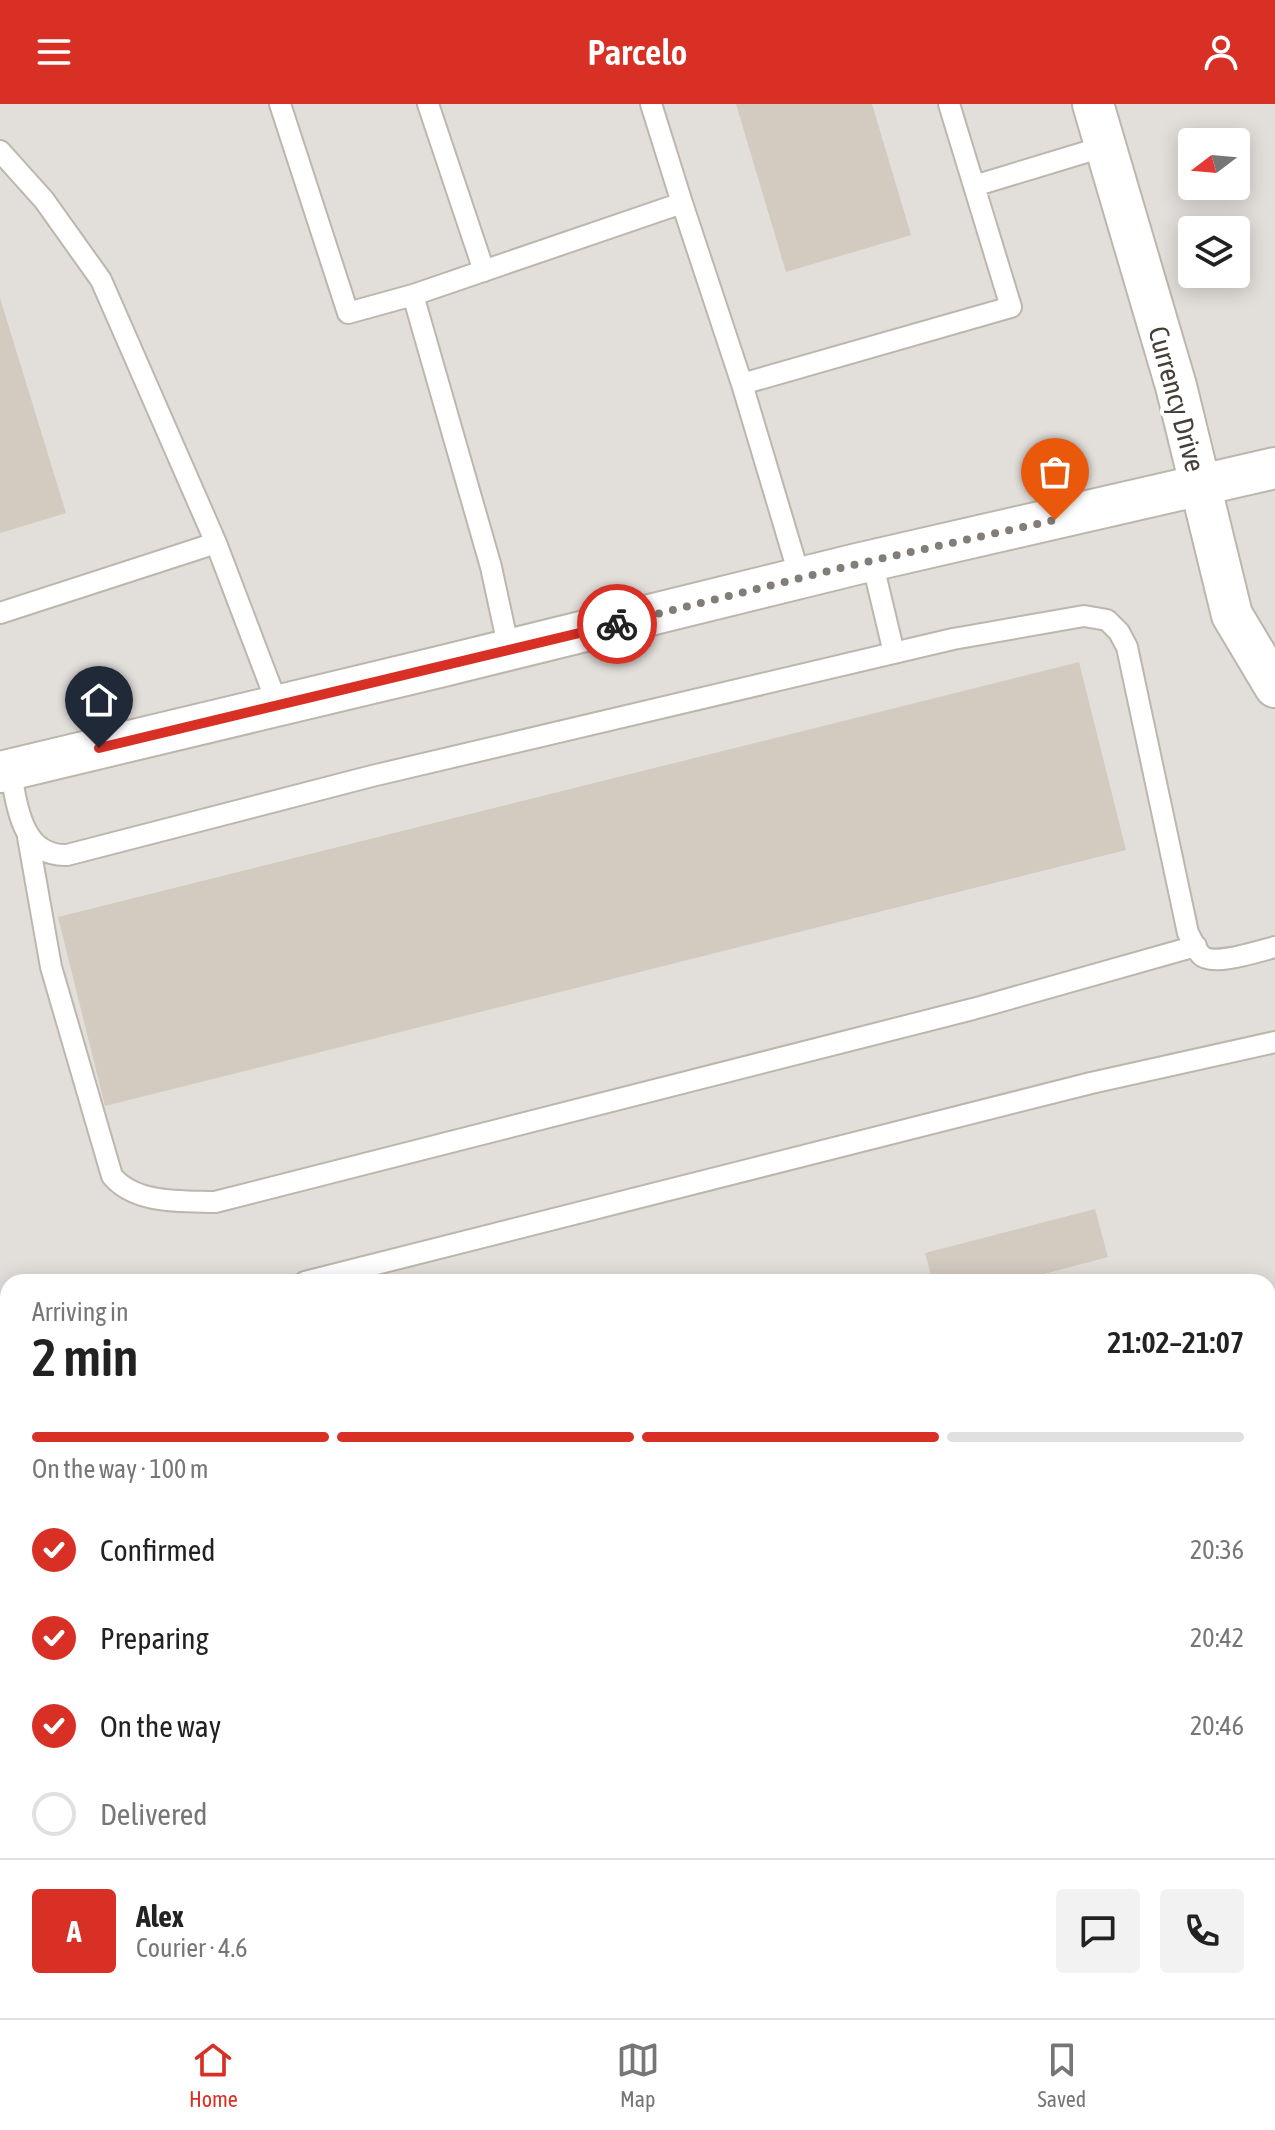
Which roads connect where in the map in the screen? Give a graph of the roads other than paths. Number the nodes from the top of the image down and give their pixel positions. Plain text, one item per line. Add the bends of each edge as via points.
1 (280, 104) edge
2 (428, 104) edge
3 (651, 104) edge
4 (949, 104) edge
5 (1093, 104) edge
6 (1106, 146) junction
7 (0, 150) edge
8 (974, 186) junction
9 (682, 203) junction
10 (484, 271) junction
11 (413, 295) junction
12 (742, 384) junction
13 (1275, 468) edge
14 (1200, 486) junction
15 (216, 543) junction
16 (872, 561) junction
17 (800, 578) junction
18 (0, 613) edge
19 (509, 650) junction
20 (894, 653) junction
21 (1275, 687) edge
22 (278, 706) junction
23 (5, 771) edge
24 (28, 837) junction
25 (1196, 946) junction
26 (1275, 947) edge
27 (1275, 1042) edge
28 (337, 1274) edge

1 - 11 lane via 348,313
2 - 10 lane
3 - 9 lane
4 - 8 lane
5 - 6 street, Currency Drive
6 - 8 lane
6 - 14 street, Currency Drive
7 - 15 lane via 44,200 101,280
8 - 12 lane via 1011,307
9 - 10 lane
9 - 12 lane
10 - 11 lane
11 - 19 lane via 491,567
12 - 17 lane
13 - 14 street
14 - 16 street
14 - 21 street, Currency Drive via 1232,615
15 - 18 lane
15 - 22 lane
16 - 17 street
16 - 20 lane
17 - 19 street
19 - 22 street
20 - 24 lane via 372,776 67,855 37,848
20 - 25 lane via 1052,620 1107,620 1127,647 1188,933
22 - 23 street
23 - 24 lane
24 - 25 lane via 51,967 112,1176 120,1186 173,1201 215,1202 973,1009
25 - 26 lane via 1213,961
27 - 28 lane via 1076,1087

